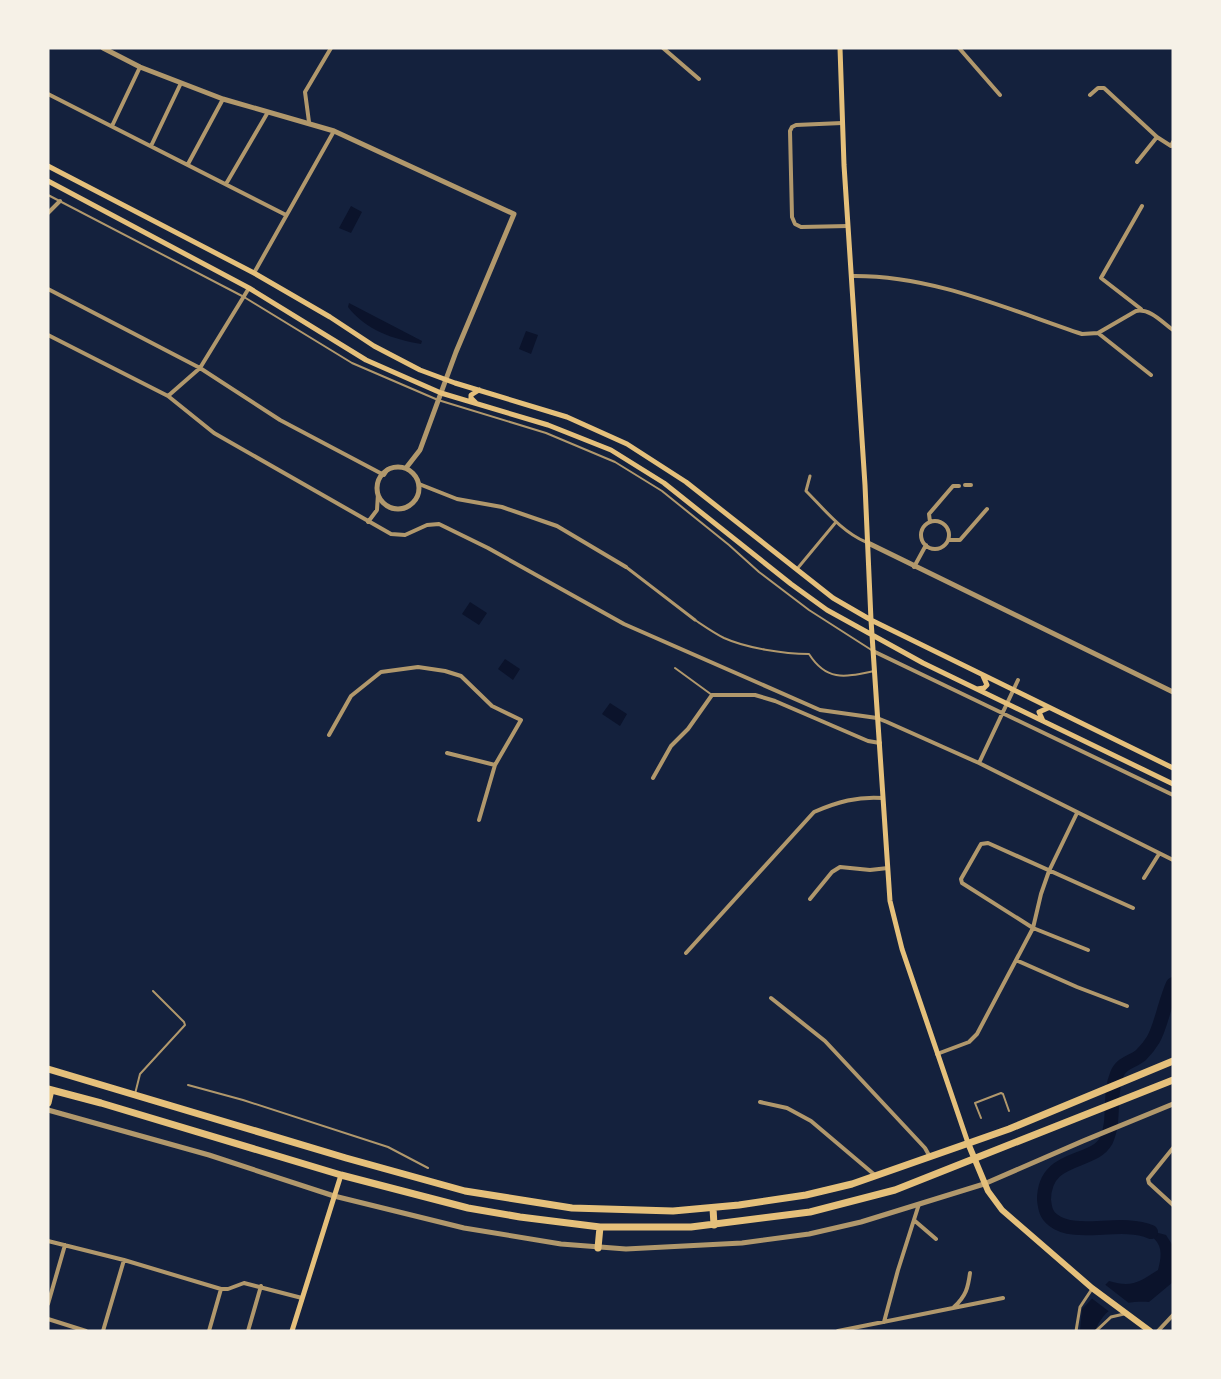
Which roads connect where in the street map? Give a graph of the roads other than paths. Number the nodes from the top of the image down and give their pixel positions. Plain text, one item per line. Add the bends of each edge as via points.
1 (103, 48) edge
2 (331, 48) edge
3 (663, 48) edge
4 (840, 48) edge
5 (959, 48) edge
6 (140, 67) junction
7 (699, 78) dead end
8 (182, 83) junction
9 (48, 94) edge
10 (1000, 95) dead end
11 (1090, 95) dead end
12 (223, 99) junction
13 (268, 111) junction
14 (309, 122) junction
15 (842, 123) junction
16 (111, 126) junction
17 (334, 131) junction
18 (1157, 137) junction
19 (1172, 145) edge
20 (151, 146) junction
21 (1137, 162) dead end
22 (188, 164) junction
23 (48, 166) edge
24 (48, 181) edge
25 (226, 184) junction
26 (48, 195) edge
27 (60, 201) junction
28 (1142, 206) dead end
29 (48, 213) edge
30 (286, 215) junction
31 (848, 226) junction
32 (254, 273) junction
33 (852, 276) junction
34 (249, 288) junction
35 (48, 289) edge
36 (244, 297) junction
37 (1142, 309) junction
38 (1173, 330) edge
39 (1098, 333) junction
40 (48, 335) edge
41 (200, 368) junction
42 (420, 370) junction
43 (1151, 375) dead end
44 (446, 380) junction
45 (415, 382) junction
46 (481, 390) junction
47 (441, 393) junction
48 (168, 396) junction
49 (438, 400) junction
50 (477, 404) junction
51 (406, 468) junction
52 (388, 469) junction
53 (810, 476) dead end
54 (419, 484) junction
55 (965, 485) dead end
56 (971, 485) dead end
57 (959, 486) dead end
58 (378, 493) junction
59 (987, 510) dead end
60 (368, 522) junction
61 (836, 522) junction
62 (930, 522) junction
63 (948, 540) junction
64 (868, 543) junction
65 (926, 545) junction
66 (626, 567) joint
67 (914, 567) junction
68 (796, 570) junction
69 (836, 599) junction
70 (827, 610) junction
71 (695, 620) joint
72 (871, 620) junction
73 (872, 635) junction
74 (907, 639) junction
75 (873, 651) junction
76 (902, 652) junction
77 (675, 668) dead end
78 (874, 671) junction
79 (982, 675) junction
80 (1018, 680) dead end
81 (976, 689) junction
82 (1013, 690) junction
83 (1173, 692) edge
84 (712, 695) junction
85 (1007, 704) junction
86 (1050, 708) junction
87 (1002, 714) junction
88 (877, 718) junction
89 (1045, 723) junction
90 (329, 735) dead end
91 (879, 743) junction
92 (447, 753) dead end
93 (979, 763) junction
94 (495, 765) junction
95 (1173, 768) edge
96 (653, 778) dead end
97 (1173, 784) edge
98 (1173, 795) edge
99 (884, 798) junction
100 (1077, 813) junction
101 (479, 820) dead end
102 (1159, 854) junction
103 (1173, 860) edge
104 (888, 868) junction
105 (1049, 871) junction
106 (1144, 878) dead end
107 (810, 899) dead end
108 (1133, 908) dead end
109 (1033, 928) junction
110 (1088, 950) dead end
111 (686, 953) dead end
112 (1016, 960) junction
113 (153, 991) dead end
114 (771, 998) dead end
115 (1126, 1006) dead end
116 (937, 1054) junction
117 (1173, 1061) edge
118 (48, 1069) edge
119 (1173, 1080) edge
120 (188, 1085) dead end
121 (50, 1089) edge
122 (135, 1094) junction
123 (760, 1102) dead end
124 (48, 1103) edge
125 (1173, 1104) edge
126 (48, 1110) edge
127 (1009, 1111) dead end
128 (981, 1118) dead end
129 (968, 1143) junction
130 (1173, 1148) edge
131 (930, 1157) junction
132 (974, 1159) junction
133 (428, 1168) dead end
134 (341, 1175) junction
135 (877, 1176) junction
136 (984, 1184) junction
137 (334, 1196) junction
138 (919, 1204) junction
139 (1173, 1205) edge
140 (713, 1208) junction
141 (915, 1221) junction
142 (714, 1225) junction
143 (600, 1227) junction
144 (936, 1239) dead end
145 (48, 1240) edge
146 (65, 1245) junction
147 (598, 1248) junction
148 (124, 1260) junction
149 (970, 1273) dead end
150 (261, 1286) junction
151 (1092, 1288) junction
152 (221, 1289) junction
153 (302, 1298) junction
154 (1003, 1298) dead end
155 (48, 1304) edge
156 (953, 1307) junction
157 (1127, 1313) junction
158 (1173, 1315) edge
159 (48, 1319) edge
160 (884, 1322) junction
161 (841, 1330) edge
162 (86, 1331) edge
163 (103, 1331) edge
164 (209, 1331) edge
165 (248, 1331) edge
166 (292, 1331) edge
167 (1076, 1331) edge
168 (1096, 1331) edge
169 (1150, 1331) edge
170 (1158, 1331) edge

1 - 6 street
2 - 14 street via 305,92
3 - 7 street
4 - 15 main road
5 - 10 street
6 - 8 street
6 - 16 street
8 - 12 street
8 - 20 street
9 - 16 street
11 - 18 street via 1104,88
12 - 13 street
12 - 22 street
13 - 14 street
13 - 25 street
14 - 17 street
15 - 31 main road
15 - 31 street via 792,127 792,217 801,227
16 - 20 street
17 - 30 street
17 - 44 street via 514,214
18 - 19 street
18 - 21 street
20 - 22 street
22 - 25 street
23 - 32 main road
24 - 34 main road
25 - 30 street
26 - 27 lane
27 - 29 street
27 - 36 lane
28 - 37 street via 1101,278
30 - 32 street
31 - 33 main road
32 - 42 main road
33 - 39 street via 908,280 961,292 1082,334
33 - 64 main road
34 - 36 street
34 - 45 main road via 366,360
35 - 41 street
36 - 41 street
36 - 49 lane via 352,363
37 - 38 street
37 - 39 street
39 - 43 street
40 - 48 street
41 - 48 street
41 - 52 street via 280,420 384,475
42 - 44 main road
42 - 45 main road via 423,379
44 - 46 main road
44 - 47 street
45 - 47 main road
46 - 50 main road via 471,395
46 - 68 main road via 567,417 643,453 686,482
47 - 49 street
47 - 50 main road
48 - 60 street via 214,433
49 - 51 street via 420,450
49 - 75 lane via 546,433 634,473 667,495 809,610
50 - 70 main road via 567,432 634,463
51 - 52 street
51 - 54 street via 418,478
52 - 58 street via 379,479
53 - 61 street via 806,491
54 - 58 street via 418,496 404,509 391,508
54 - 66 street via 457,499 502,507 557,526
55 - 56 street
57 - 62 street via 953,486 929,514
58 - 60 street via 377,510
59 - 63 street via 960,540
60 - 88 street via 391,534 405,535 440,524 624,624 820,710
61 - 64 street
61 - 68 street
62 - 63 street via 946,527
62 - 65 street via 922,532
63 - 65 street via 938,548
64 - 67 street
64 - 72 main road
65 - 67 street
66 - 71 street
67 - 83 street
68 - 69 main road
69 - 70 main road via 836,609
69 - 72 main road
70 - 73 main road
71 - 78 lane via 724,638 776,651 809,654 821,669 834,675
72 - 73 main road
72 - 74 main road
73 - 75 main road
73 - 76 main road
74 - 76 main road via 898,643
74 - 79 main road
75 - 78 main road
75 - 87 street
76 - 81 main road
77 - 84 lane
78 - 88 main road
79 - 81 main road via 987,686
79 - 82 main road
80 - 82 street
81 - 85 main road
82 - 85 street
82 - 86 main road
84 - 91 street via 755,695
84 - 96 street via 671,746
85 - 87 street
85 - 89 main road
86 - 89 main road via 1039,712
86 - 95 main road
87 - 93 street
87 - 98 street
88 - 91 main road
88 - 93 street
89 - 97 main road
90 - 94 street via 351,696 381,672 418,667 445,671 461,676 492,706 521,720
91 - 99 main road
92 - 94 street
93 - 100 street
94 - 101 street
99 - 104 main road
99 - 111 street via 837,802 814,812
100 - 102 street
100 - 105 street
102 - 103 street
102 - 106 street
104 - 107 street via 840,867
104 - 116 main road via 890,901 902,949
105 - 108 street
105 - 109 street
105 - 109 street via 984,843 961,879
109 - 110 street
109 - 112 street
112 - 115 street
112 - 116 street via 974,1039
113 - 122 lane via 185,1025 140,1074
114 - 131 street via 825,1041
116 - 129 main road
117 - 129 highway
118 - 122 highway
119 - 132 highway
120 - 133 lane via 388,1147
121 - 124 highway
121 - 134 highway
122 - 140 highway via 346,1158 488,1195 572,1208
123 - 135 street via 787,1108 811,1121
125 - 136 street
126 - 137 street via 209,1155
127 - 128 lane via 1001,1093 975,1103
129 - 131 highway
129 - 132 main road
130 - 139 street via 1148,1179
131 - 135 highway
132 - 136 main road
132 - 142 highway via 857,1201 810,1212
134 - 137 main road
134 - 143 highway via 468,1208
135 - 140 highway via 806,1195
136 - 138 street
136 - 151 main road via 1002,1210
137 - 147 street via 464,1228
137 - 153 main road
138 - 141 street
138 - 147 street via 787,1238 693,1247
140 - 142 highway
141 - 144 street
141 - 160 street
142 - 143 highway
143 - 147 highway
145 - 146 street
146 - 148 street
146 - 155 street
148 - 152 street
148 - 163 street
149 - 156 street via 968,1290
150 - 152 street via 244,1283
150 - 153 street
150 - 165 street
151 - 157 main road
151 - 167 street via 1080,1307
152 - 164 street
153 - 166 main road
154 - 156 street
156 - 160 street
157 - 168 street via 1111,1317
157 - 169 main road
158 - 170 street
159 - 162 street
160 - 161 street

